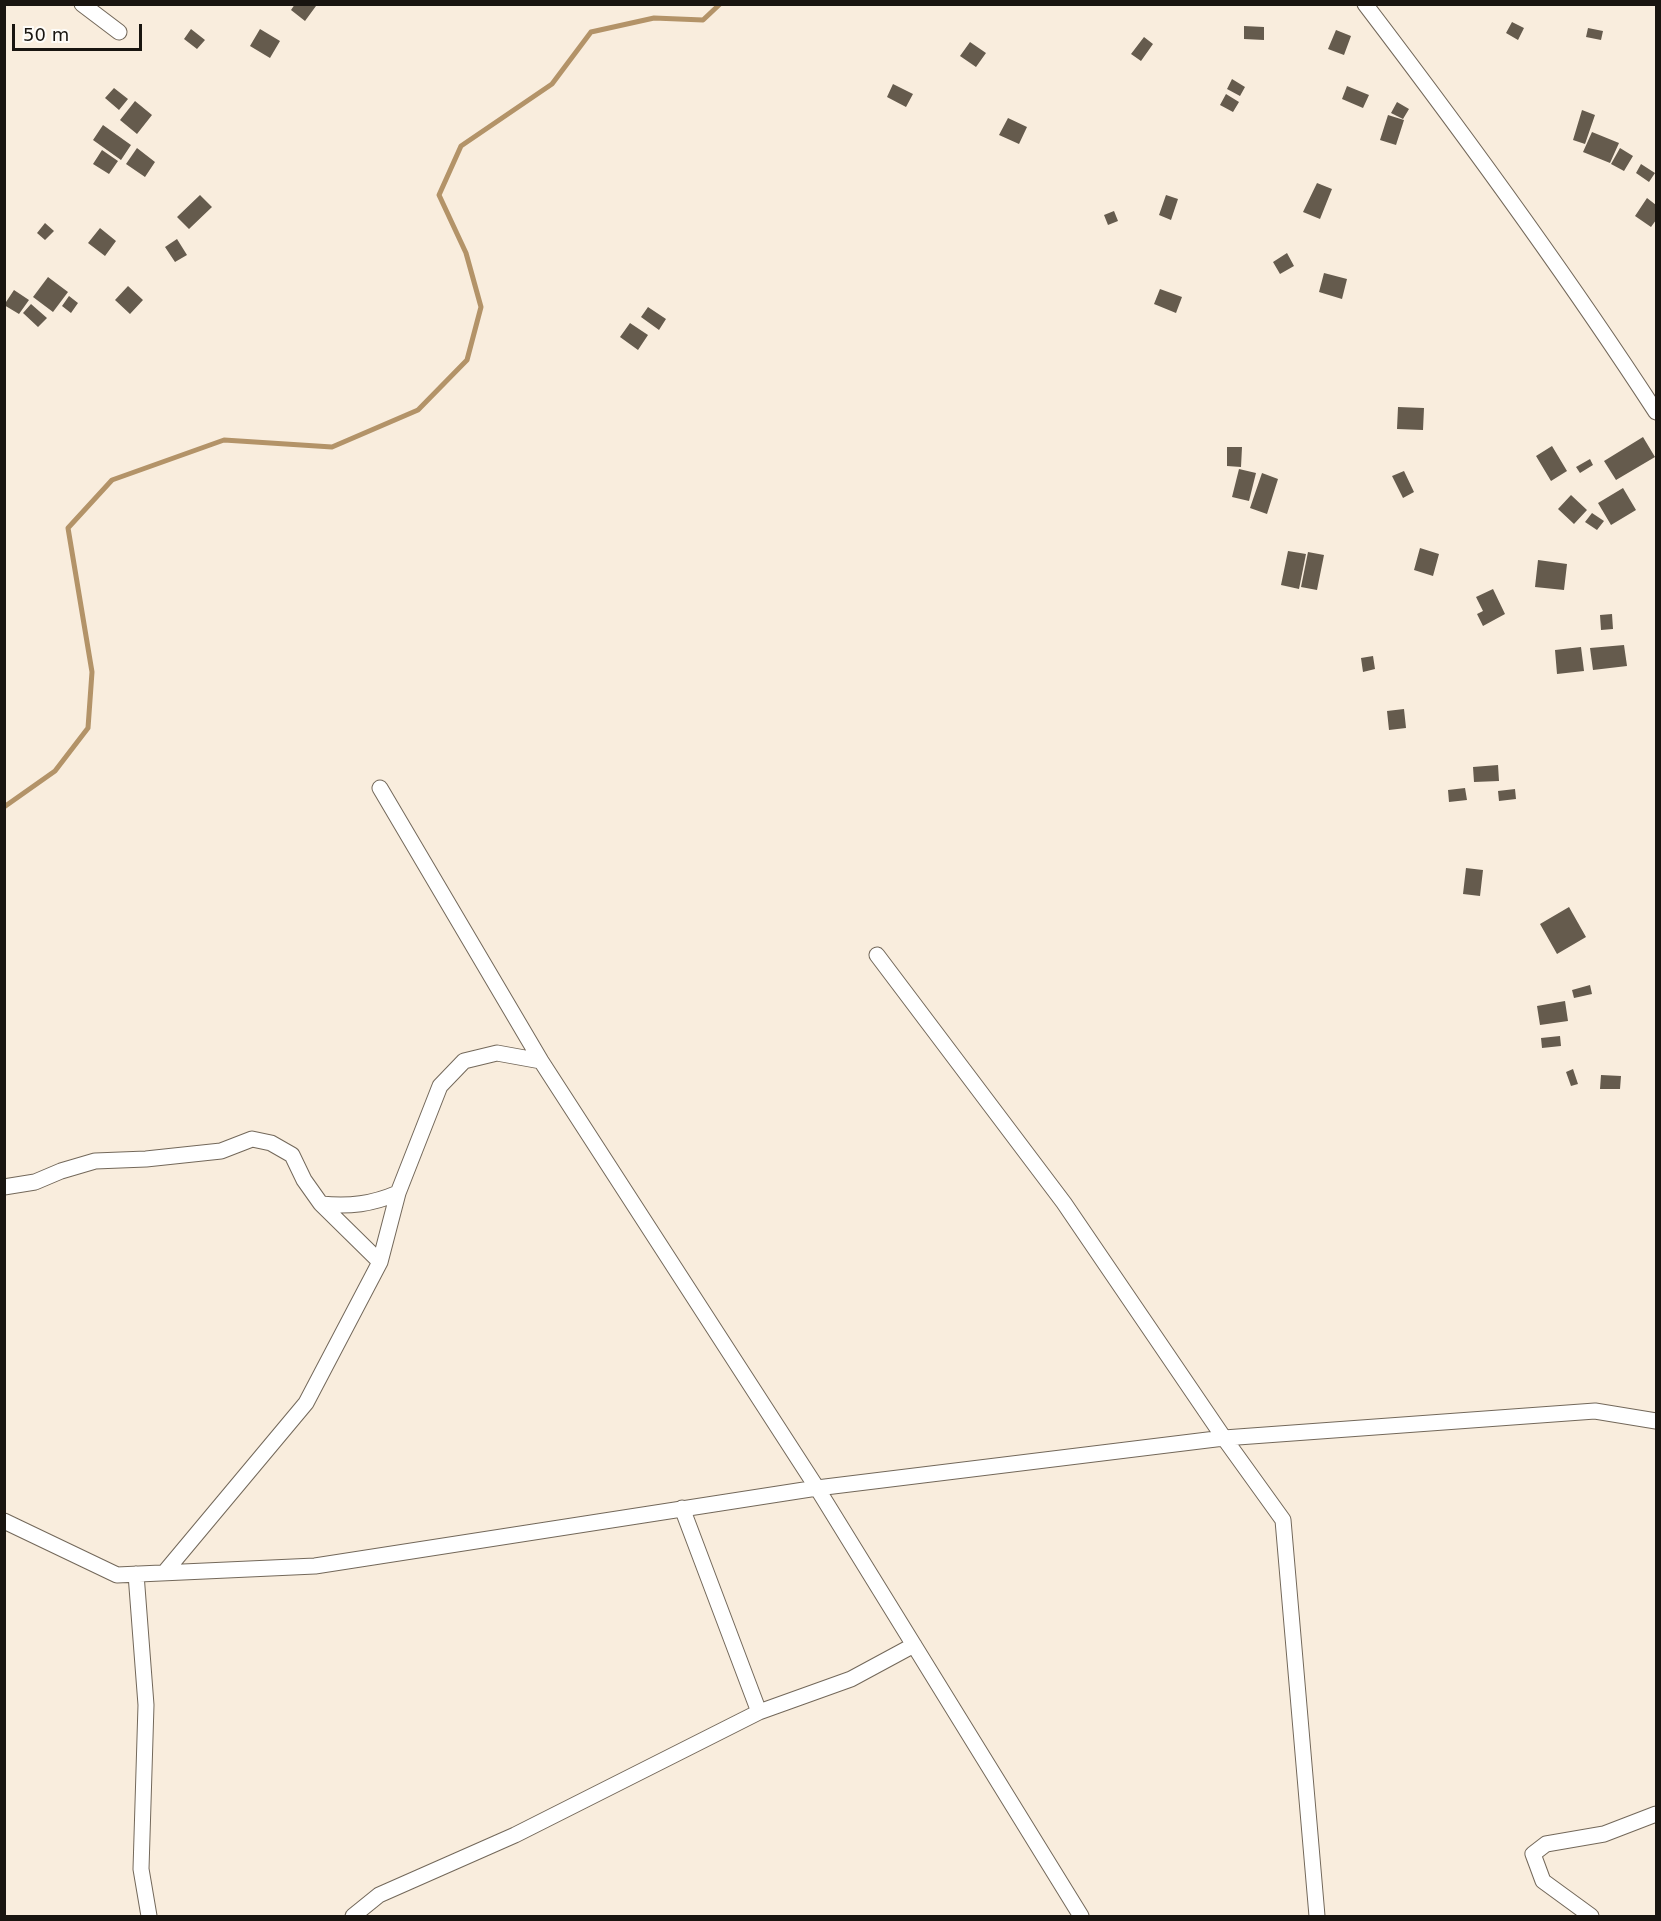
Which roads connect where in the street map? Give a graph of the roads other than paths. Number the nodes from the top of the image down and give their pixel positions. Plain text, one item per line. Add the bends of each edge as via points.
1 (82, 4) edge
2 (1365, 4) edge
3 (119, 32) dead end
4 (1656, 412) edge
5 (380, 788) dead end
6 (877, 955) dead end
7 (541, 1061) junction
8 (4, 1187) edge
9 (398, 1193) junction
10 (321, 1204) junction
11 (380, 1262) junction
12 (1656, 1421) edge
13 (1224, 1438) junction
14 (817, 1488) junction
15 (682, 1508) junction
16 (4, 1521) edge
17 (164, 1573) junction
18 (136, 1574) junction
19 (914, 1645) junction
20 (759, 1712) junction
21 (1656, 1814) edge
22 (149, 1917) edge
23 (353, 1917) edge
24 (1081, 1917) edge
25 (1317, 1917) edge
26 (1591, 1917) edge

1 - 3 street
2 - 4 street via 1485,162
5 - 7 street
6 - 13 street via 1064,1203
7 - 9 street via 497,1053 464,1061 440,1086
7 - 14 street
8 - 10 street via 35,1182 95,1161 221,1150 252,1139 272,1143 292,1155
9 - 10 street via 374,1203
9 - 11 street
10 - 11 street
11 - 17 street via 306,1403
12 - 13 street via 1595,1411
13 - 14 street
13 - 25 street via 1283,1520
14 - 15 street
14 - 19 street
15 - 17 street via 315,1566
15 - 20 street
16 - 18 street via 117,1575
17 - 18 street
18 - 22 street via 146,1705 141,1869
19 - 20 street via 850,1679
19 - 24 street
20 - 23 street via 515,1835 379,1895
21 - 26 street via 1604,1834 1546,1844 1533,1854 1543,1881

